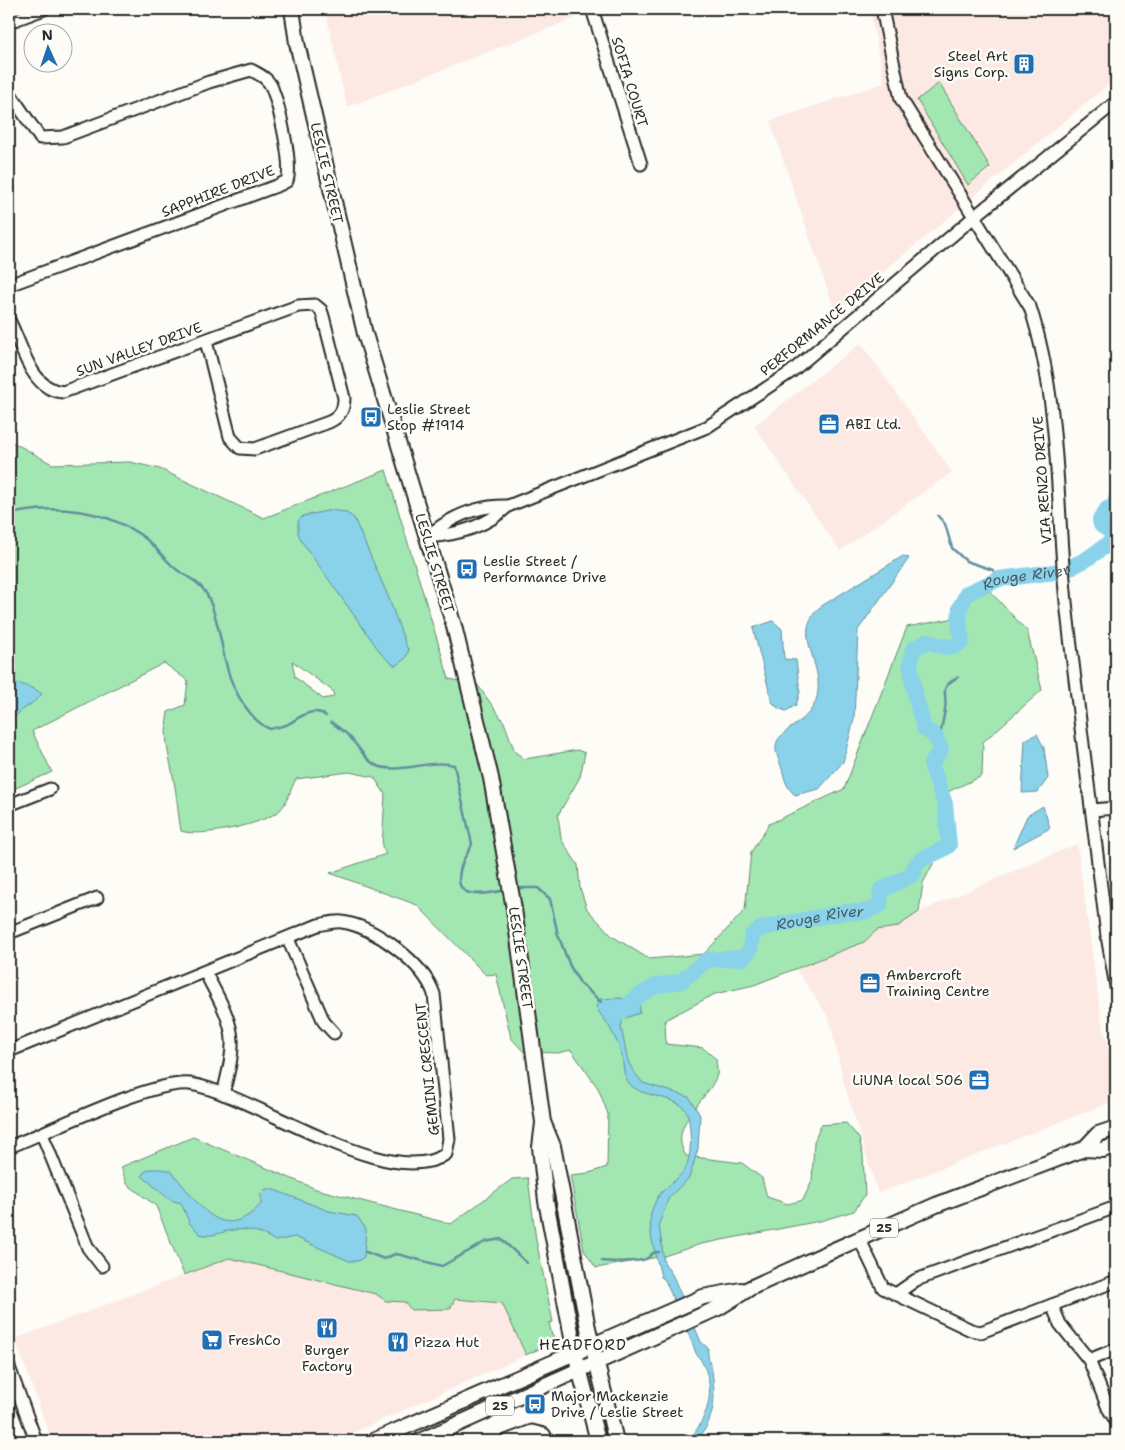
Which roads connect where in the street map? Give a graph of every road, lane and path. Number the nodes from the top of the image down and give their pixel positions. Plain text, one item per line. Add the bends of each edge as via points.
1 (44, 9) edge
2 (592, 9) edge
3 (882, 9) edge
4 (291, 10) edge
5 (9, 22) edge
6 (9, 92) edge
7 (1116, 102) edge
8 (640, 164) dead end
9 (974, 217) junction
10 (9, 286) edge
11 (9, 320) edge
12 (206, 341) junction
13 (427, 536) junction
14 (50, 789) dead end
15 (9, 805) edge
16 (1116, 808) edge
17 (1092, 810) junction
18 (96, 898) dead end
19 (9, 933) edge
20 (288, 938) junction
21 (205, 972) junction
22 (1116, 987) edge
23 (334, 1032) dead end
24 (9, 1050) edge
25 (223, 1094) junction
26 (543, 1122) junction
27 (1116, 1128) edge
28 (42, 1134) junction
29 (1116, 1146) edge
30 (9, 1147) edge
31 (1084, 1149) junction
32 (1116, 1207) edge
33 (859, 1238) junction
34 (102, 1266) dead end
35 (1116, 1281) edge
36 (750, 1288) junction
37 (896, 1294) junction
38 (1052, 1305) junction
39 (592, 1345) junction
40 (1116, 1349) edge
41 (575, 1353) junction
42 (1089, 1360) junction
43 (596, 1363) junction
44 (9, 1367) edge
45 (580, 1370) junction
46 (11, 1379) edge
47 (1116, 1421) edge
48 (36, 1441) edge
49 (373, 1441) edge
50 (420, 1441) edge
51 (506, 1441) edge
52 (548, 1441) edge
53 (598, 1441) edge
54 (616, 1441) edge

1 - 5 street
2 - 8 street, SOFIA COURT
3 - 9 street, VIA RENZO DRIVE via 901,99
4 - 13 main road, LESLIE STREET via 365,334
6 - 10 street, SAPPHIRE DRIVE via 40,138 51,139 251,70 264,76 271,87 289,159 289,174 287,181 279,185
7 - 9 street, PERFORMANCE DRIVE
9 - 13 street, PERFORMANCE DRIVE via 791,372 707,427 508,506 494,520 453,535
9 - 17 street, VIA RENZO DRIVE via 1030,307 1041,341 1049,382 1066,601
11 - 12 street, SUN VALLEY DRIVE via 29,365 40,380 58,392
12 - 12 street, SUN VALLEY DRIVE via 230,437 240,448 255,448 329,422 343,410 344,398 323,316 314,305 298,306
13 - 26 main road, LESLIE STREET via 471,692 491,778 514,909
14 - 15 street
16 - 17 street
17 - 22 street, VIA RENZO DRIVE
18 - 19 street
20 - 21 street, GEMINI CRESCENT
20 - 23 street via 324,1022
20 - 25 street, GEMINI CRESCENT via 318,925 340,922 362,928 392,946 429,982 434,994 450,1139 446,1154 435,1162 417,1162 356,1153
21 - 24 street, GEMINI CRESCENT
21 - 25 street via 229,1025 232,1040 232,1058
25 - 28 street, GEMINI CRESCENT via 190,1084 162,1086
26 - 39 main road, LESLIE STREET via 553,1146
26 - 41 main road, LESLIE STREET via 540,1147 546,1201
27 - 31 main road, 25 via 1098,1134
28 - 30 street, GEMINI CRESCENT
28 - 34 street via 88,1248
29 - 31 main road, 25 via 1103,1150
31 - 33 main road, 25
32 - 37 street via 916,1280
33 - 36 main road, 25
33 - 37 street via 878,1282
35 - 38 street
36 - 39 main road, 25 via 703,1297
36 - 43 main road, 25 via 718,1308
37 - 38 street via 970,1330 981,1332
38 - 42 street via 1060,1324
39 - 41 main road, 25
39 - 43 main road, LESLIE STREET
40 - 42 street
41 - 45 main road, LESLIE STREET
41 - 49 main road, 25
42 - 47 street
43 - 45 main road, 25
43 - 54 main road, LESLIE STREET
44 - 46 street
45 - 50 main road, 25
45 - 53 main road, LESLIE STREET
46 - 48 street
51 - 52 street via 532,1431 544,1434

